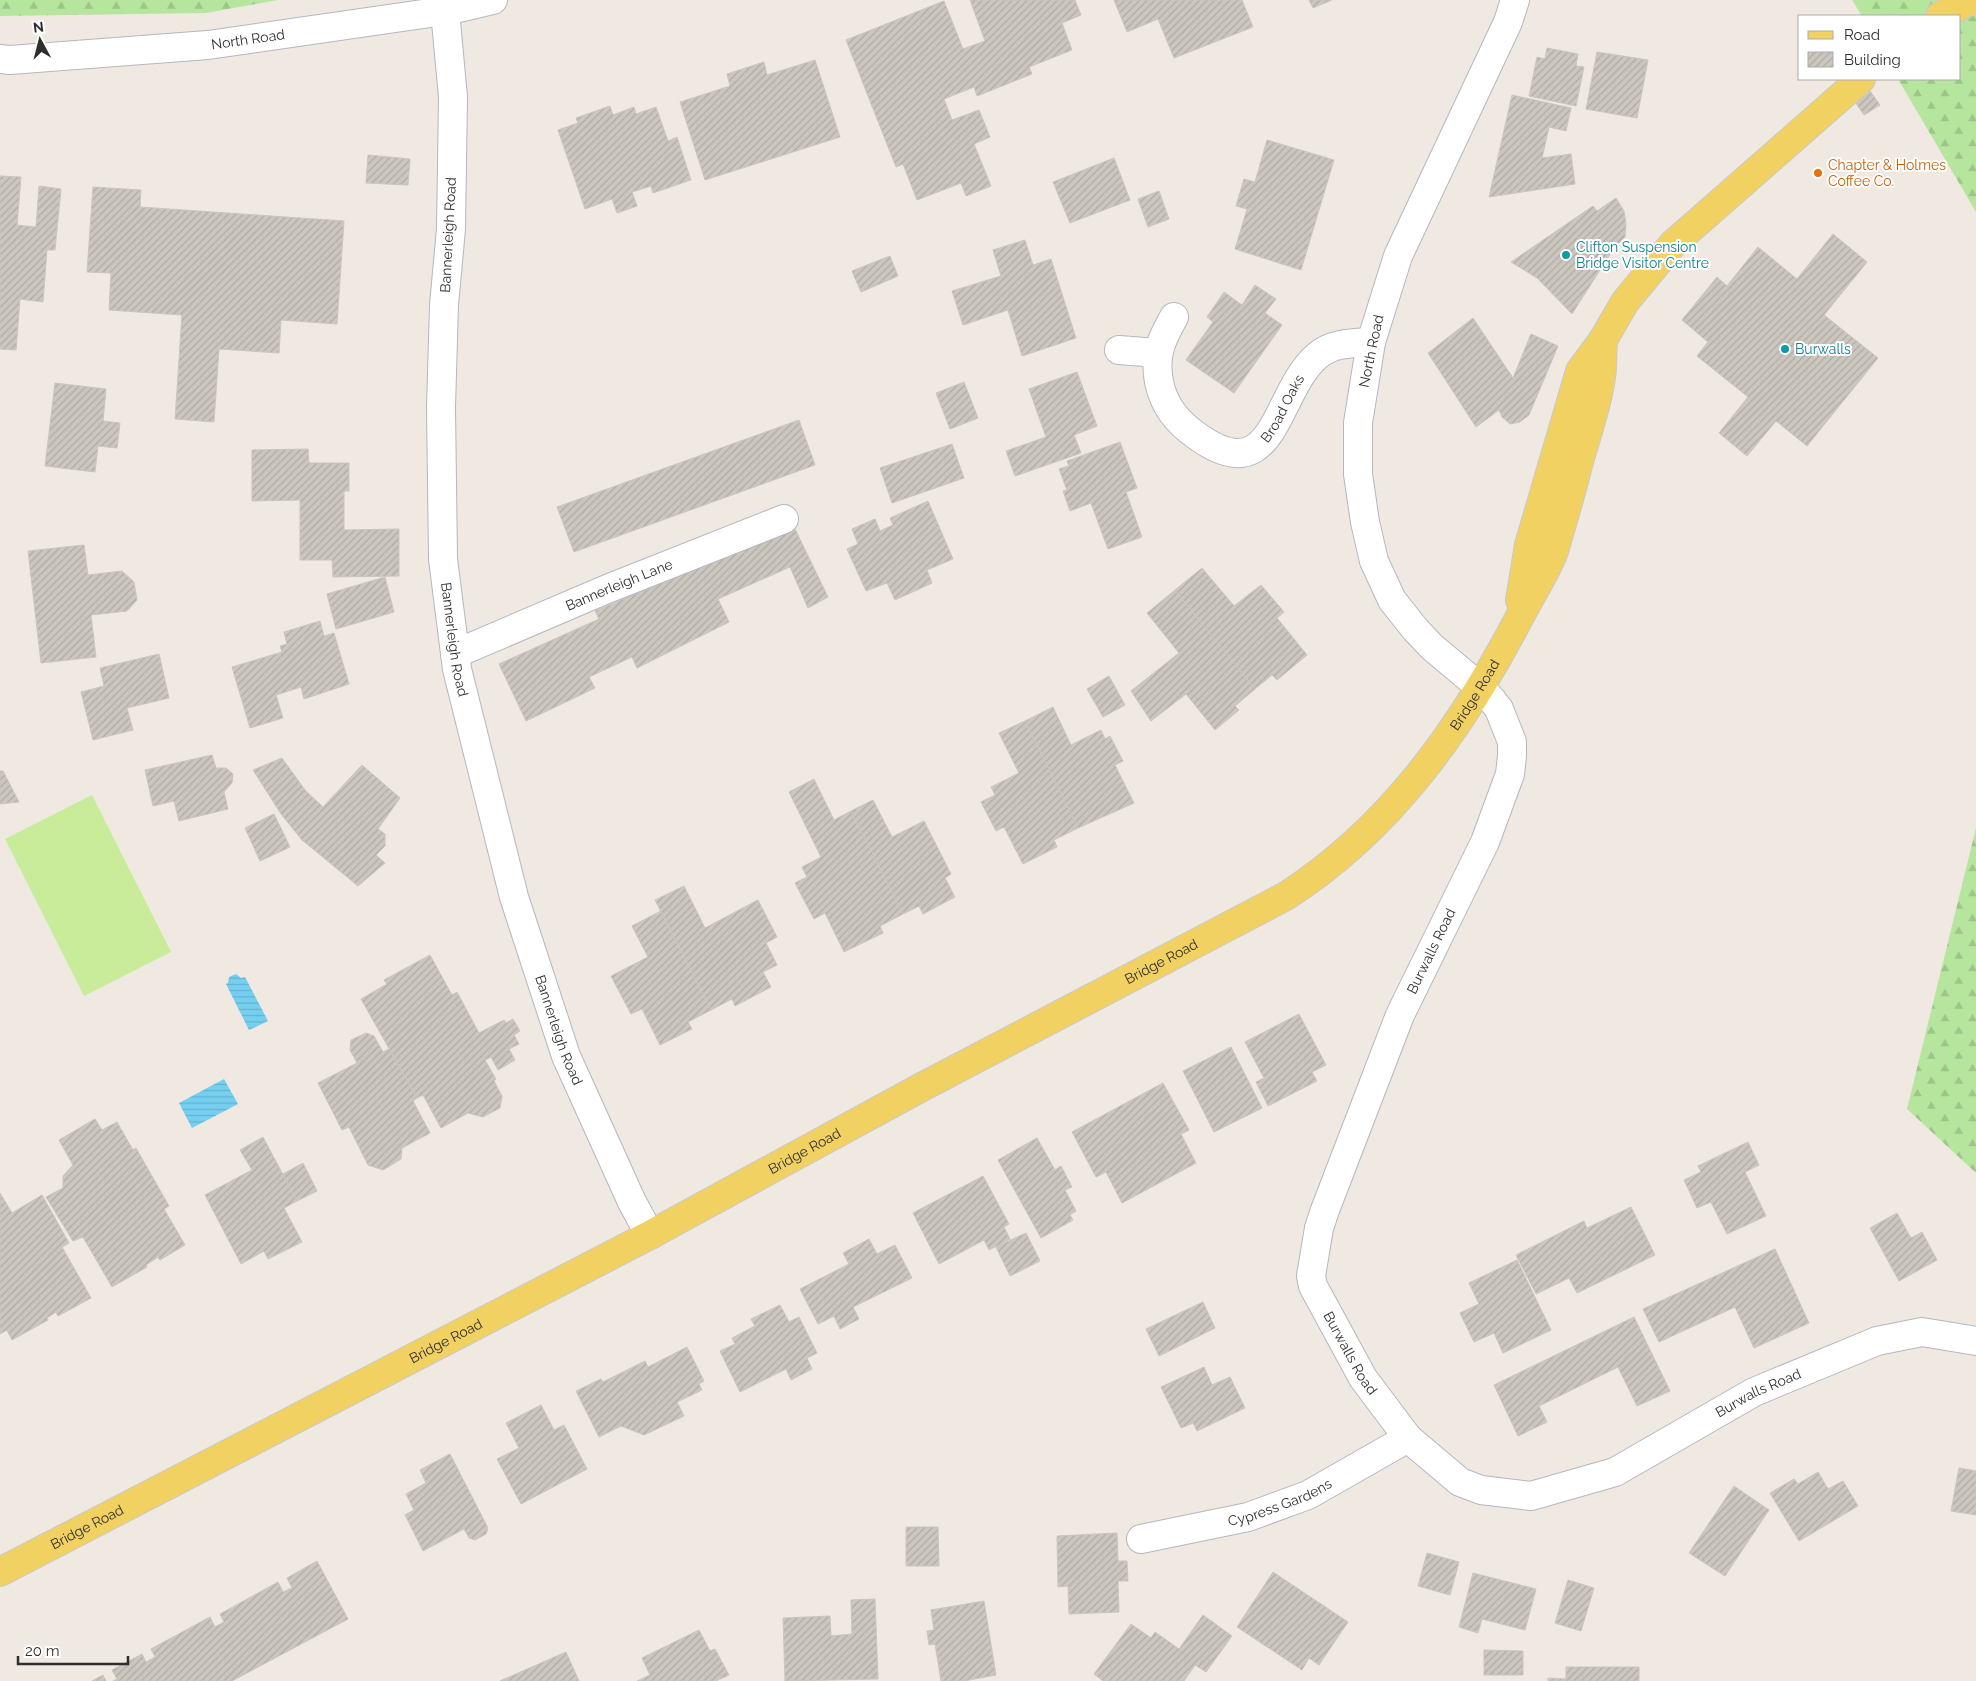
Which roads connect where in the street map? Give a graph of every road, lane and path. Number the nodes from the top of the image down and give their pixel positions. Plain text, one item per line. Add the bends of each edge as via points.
1 (493, 0) edge
2 (1516, 0) edge
3 (1950, 0) edge
4 (1958, 0) edge
5 (1972, 0) edge
6 (445, 11) junction
7 (1940, 15) edge
8 (1940, 15) edge
9 (1941, 15) edge
10 (0, 59) edge
11 (1860, 80) edge
12 (1174, 317) dead end
13 (1371, 342) junction
14 (1119, 350) dead end
15 (1157, 352) junction
16 (784, 519) dead end
17 (455, 654) junction
18 (1481, 688) junction
19 (650, 1235) junction
20 (1976, 1340) edge
21 (1408, 1438) junction
22 (1141, 1539) dead end
23 (0, 1572) edge

1 - 6 street, North Road
2 - 13 street, North Road via 1398,256
3 - 7 main road
4 - 8 main road
5 - 9 main road
6 - 10 street, North Road via 208,45
6 - 17 street, Bannerleigh Road via 453,97 451,229 444,305 441,407 443,559
11 - 18 main road, Bridge Road via 1673,244 1625,302 1603,340 1597,396 1553,554
12 - 15 street, Broad Oaks
13 - 15 street, Broad Oaks via 1339,344 1317,356 1306,367 1264,442 1240,454 1223,452 1182,425 1161,393
13 - 18 street, North Road via 1357,447 1360,499 1374,561 1392,600 1415,629
14 - 15 street
16 - 17 street, Bannerleigh Lane
17 - 19 street, Bannerleigh Road via 456,669 514,897 563,1047
18 - 19 main road, Bridge Road via 1449,735 1390,809 1317,876 1286,896 920,1088
18 - 21 street, Burwalls Road via 1499,709 1512,742 1510,774 1485,842 1400,1015 1318,1228 1311,1276 1322,1305 1364,1378
19 - 23 main road, Bridge Road
20 - 21 street, Burwalls Road via 1922,1332 1877,1341 1754,1392 1615,1472 1531,1496 1495,1493 1467,1486
21 - 22 street, Cypress Gardens via 1308,1495 1248,1517

